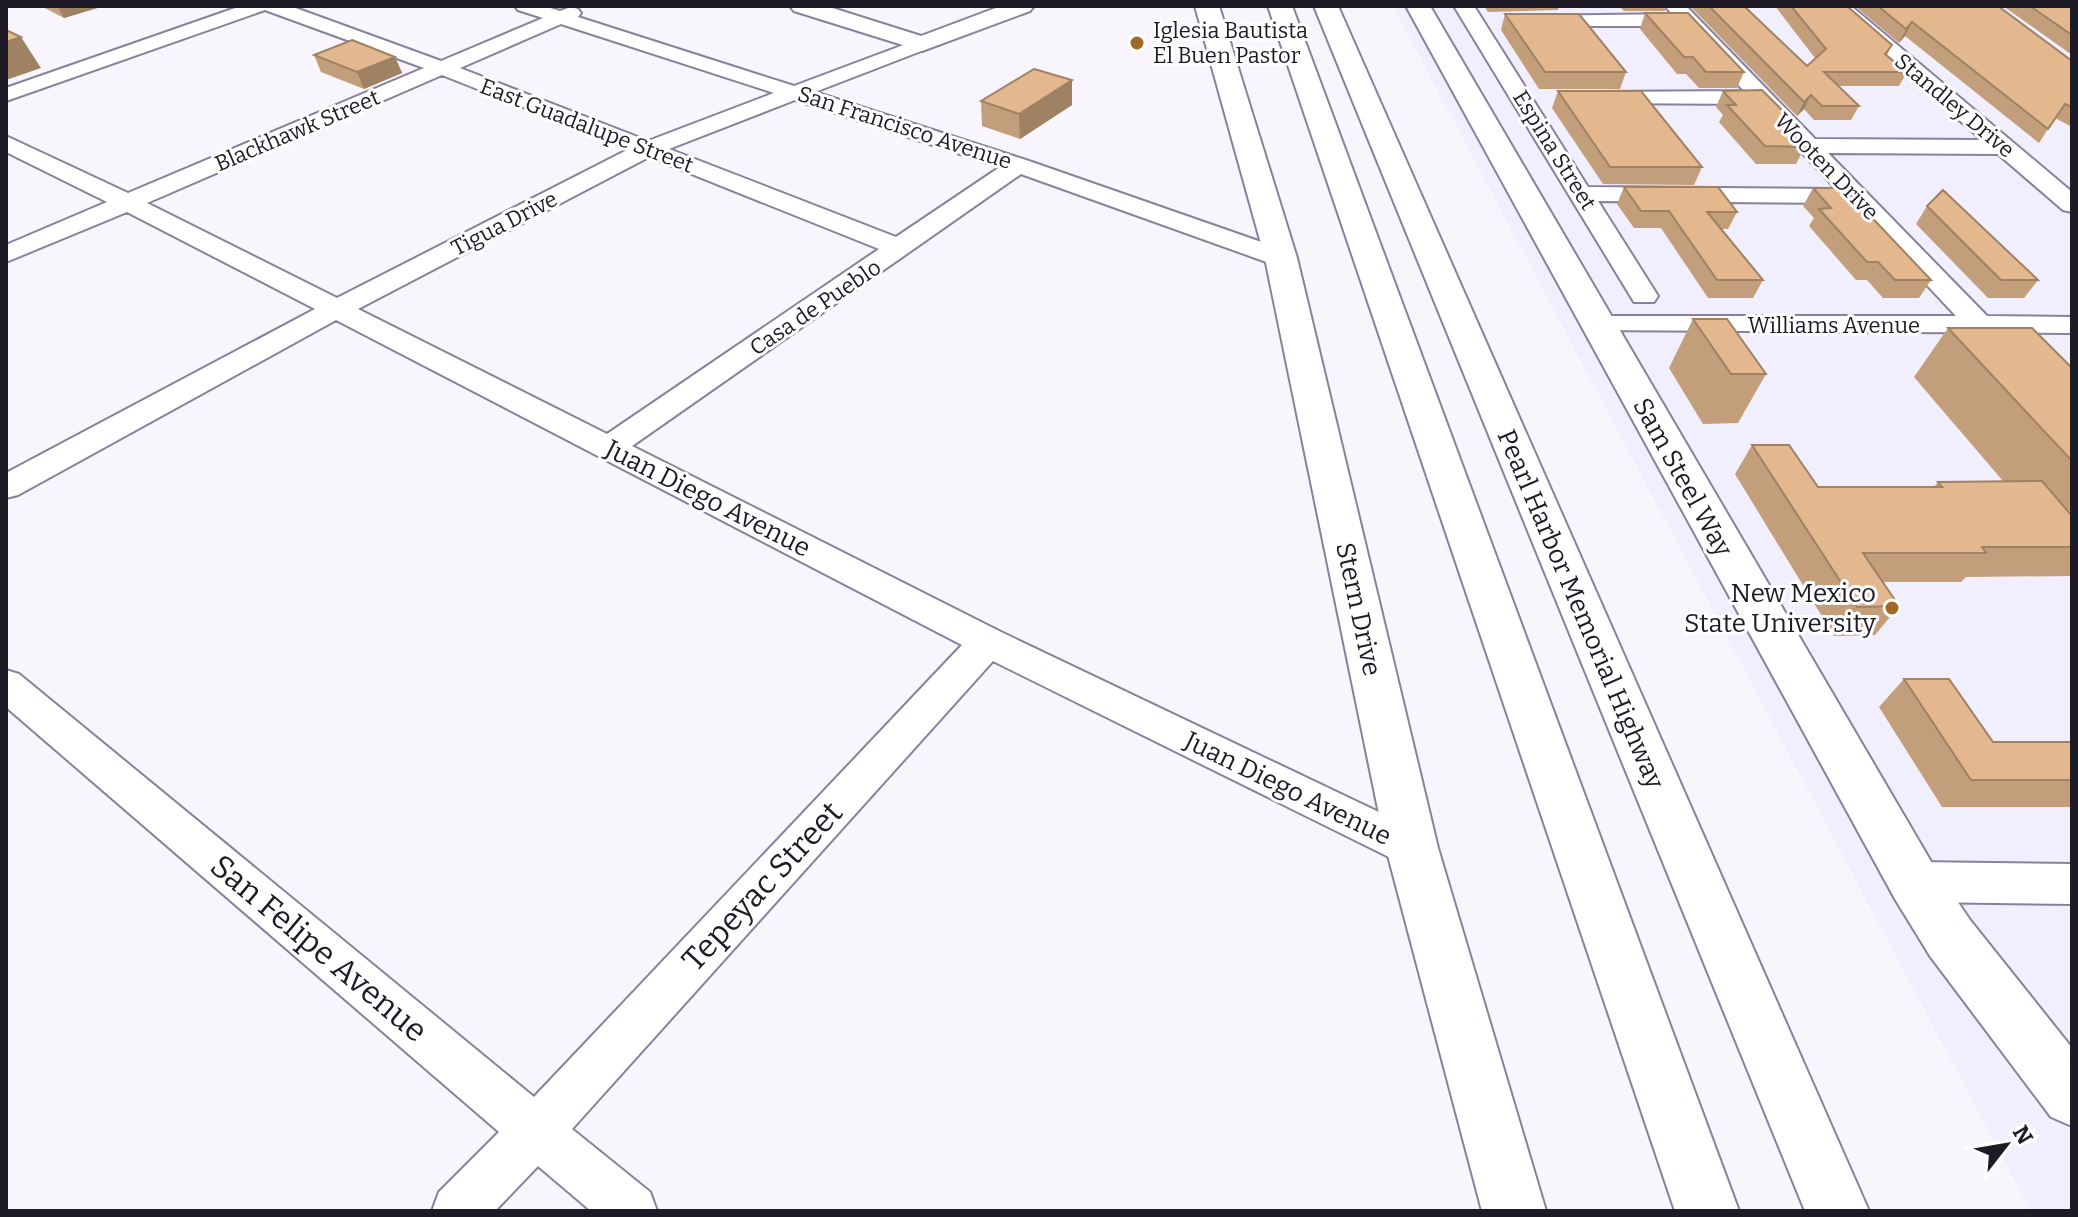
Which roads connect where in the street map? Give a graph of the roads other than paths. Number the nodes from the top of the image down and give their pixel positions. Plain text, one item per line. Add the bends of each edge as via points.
1 (259, 6) edge
2 (272, 6) edge
3 (525, 6) edge
4 (587, 6) edge
5 (802, 6) edge
6 (1022, 6) edge
7 (1207, 6) edge
8 (1280, 6) edge
9 (1326, 6) edge
10 (1418, 6) edge
11 (1839, 6) edge
12 (1681, 13) edge
13 (1475, 16) edge
14 (562, 17) junction
15 (1521, 20) edge
16 (922, 44) junction
17 (442, 68) junction
18 (794, 91) junction
19 (6, 95) edge
20 (1761, 97) junction
21 (1523, 99) junction
22 (6, 143) edge
23 (1809, 146) junction
24 (2004, 147) junction
25 (648, 149) junction
26 (1018, 165) junction
27 (1582, 194) junction
28 (1856, 196) junction
29 (127, 202) junction
30 (2072, 205) edge
31 (901, 248) junction
32 (6, 254) edge
33 (1281, 258) junction
34 (1644, 296) dead end
35 (335, 310) junction
36 (1597, 324) junction
37 (1980, 325) junction
38 (2072, 325) edge
39 (609, 447) junction
40 (6, 487) edge
41 (988, 642) junction
42 (6, 685) edge
43 (1412, 848) junction
44 (1914, 882) junction
45 (2072, 884) edge
46 (2072, 1096) edge
47 (536, 1131) junction
48 (458, 1211) edge
49 (631, 1211) edge
50 (1514, 1211) edge
51 (1707, 1211) edge
52 (1837, 1211) edge

1 - 19 street
2 - 17 street, East Guadalupe Street
3 - 14 street, San Francisco Avenue
4 - 14 street, Blackhawk Street
5 - 16 main road
6 - 16 main road, Tigua Drive
7 - 33 main road, Stern Drive
8 - 51 main road
9 - 52 main road, Pearl Harbor Memorial Highway
10 - 36 main road, Sam Steel Way
11 - 24 street, Standley Drive
12 - 15 street
12 - 20 street, Wooten Drive
13 - 21 street, Espina Street
14 - 17 street, Blackhawk Street
14 - 18 street, San Francisco Avenue
16 - 18 street, Tigua Drive
17 - 25 street, East Guadalupe Street
17 - 29 street, Blackhawk Street
18 - 25 street, Tigua Drive
18 - 26 street, San Francisco Avenue
20 - 21 street
20 - 23 street, Wooten Drive
21 - 27 street, Espina Street
22 - 29 street, Juan Diego Avenue
23 - 24 street
23 - 28 street, Wooten Drive
24 - 30 street, Standley Drive
25 - 31 street, East Guadalupe Street
25 - 35 street, Tigua Drive
26 - 31 street, Casa de Pueblo
26 - 33 street, San Francisco Avenue
27 - 28 street
27 - 34 street, Espina Street
28 - 37 street, Wooten Drive
29 - 32 street, Blackhawk Street
29 - 35 street, Juan Diego Avenue
31 - 39 street, Casa de Pueblo
33 - 43 main road, Stern Drive
35 - 39 street, Juan Diego Avenue
35 - 40 street, Tigua Drive
36 - 37 street, Williams Avenue
36 - 44 main road, Sam Steel Way
37 - 38 street, Williams Avenue
39 - 41 street, Juan Diego Avenue
41 - 43 street, Juan Diego Avenue
41 - 47 street, Tepeyac Street
42 - 47 street, San Felipe Avenue
43 - 50 main road, Stern Drive
44 - 45 street
44 - 46 main road, Sam Steel Way via 1950,938
47 - 48 street, Tepeyac Street
47 - 49 street, San Felipe Avenue

